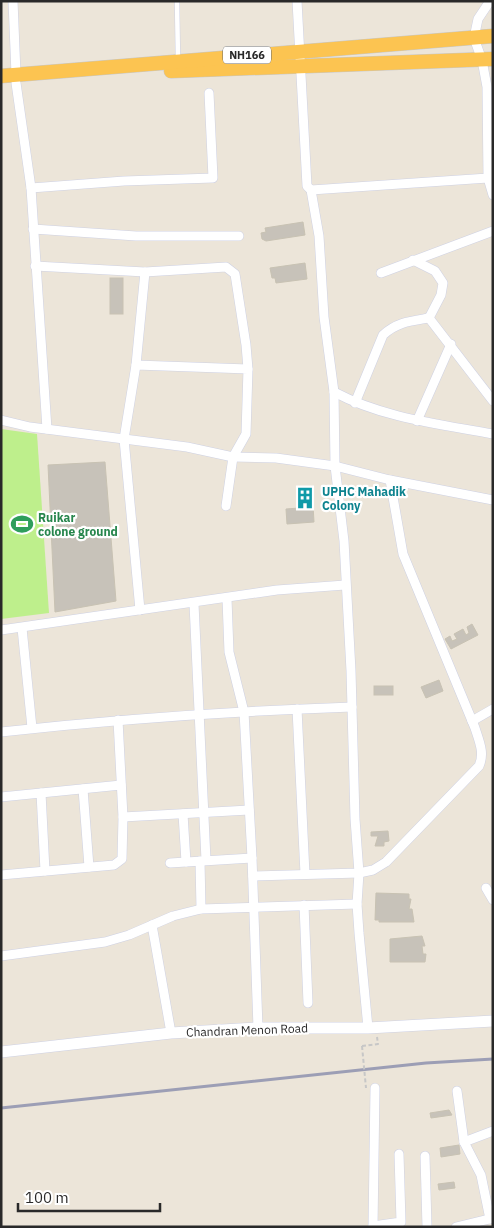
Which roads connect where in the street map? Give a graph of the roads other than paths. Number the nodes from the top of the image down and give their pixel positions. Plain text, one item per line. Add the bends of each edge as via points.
1 (13, 1) edge
2 (177, 1) edge
3 (297, 1) edge
4 (490, 1) edge
5 (493, 36) edge
6 (474, 38) junction
7 (298, 51) junction
8 (487, 60) edge
9 (178, 61) junction
10 (300, 67) junction
11 (1, 76) edge
12 (16, 79) junction
13 (1, 85) edge
14 (209, 93) dead end
15 (488, 178) junction
16 (31, 188) junction
17 (311, 190) junction
18 (493, 195) edge
19 (33, 229) junction
20 (493, 231) edge
21 (239, 236) dead end
22 (413, 260) junction
23 (35, 266) junction
24 (145, 272) junction
25 (380, 273) dead end
26 (429, 318) junction
27 (451, 344) junction
28 (136, 365) junction
29 (248, 369) junction
30 (334, 392) junction
31 (493, 401) edge
32 (355, 403) junction
33 (1, 420) edge
34 (417, 421) junction
35 (47, 429) junction
36 (493, 434) edge
37 (124, 439) junction
38 (232, 457) junction
39 (335, 466) junction
40 (390, 480) junction
41 (493, 500) edge
42 (226, 506) dead end
43 (345, 585) junction
44 (227, 599) junction
45 (194, 604) junction
46 (140, 610) junction
47 (22, 628) junction
48 (1, 630) edge
49 (352, 707) junction
50 (297, 708) junction
51 (493, 710) edge
52 (244, 712) junction
53 (198, 715) junction
54 (118, 720) junction
55 (472, 721) junction
56 (32, 728) junction
57 (1, 732) edge
58 (121, 785) junction
59 (82, 789) junction
60 (40, 793) junction
61 (1, 797) edge
62 (249, 810) junction
63 (203, 812) junction
64 (184, 814) junction
65 (123, 817) junction
66 (252, 858) junction
67 (203, 861) junction
68 (186, 862) junction
69 (170, 863) dead end
70 (89, 867) junction
71 (45, 871) junction
72 (359, 873) junction
73 (305, 874) junction
74 (1, 875) edge
75 (253, 876) junction
76 (486, 888) dead end
77 (493, 900) edge
78 (357, 904) junction
79 (304, 905) junction
80 (255, 906) junction
81 (201, 909) junction
82 (152, 925) junction
83 (1, 956) edge
84 (308, 1003) dead end
85 (493, 1021) edge
86 (258, 1028) junction
87 (368, 1028) junction
88 (171, 1034) junction
89 (1, 1052) edge
90 (371, 1088) road end
91 (457, 1091) dead end
92 (493, 1132) edge
93 (464, 1142) junction
94 (399, 1154) dead end
95 (424, 1156) dead end
96 (491, 1218) edge
97 (373, 1226) edge
98 (427, 1227) edge
99 (456, 1227) edge

1 - 12 street
2 - 9 lane
3 - 7 street
4 - 6 street via 478,19
5 - 6 highway, NH166
6 - 7 highway, NH166
6 - 8 street
7 - 9 highway, NH166
7 - 10 street
8 - 10 highway, NH166
8 - 15 street
9 - 12 highway, NH166
10 - 12 highway, NH166
10 - 17 street via 306,186
11 - 12 highway, NH166
12 - 13 highway, NH166
12 - 16 street
14 - 16 street via 213,178
15 - 17 street
15 - 18 street
16 - 19 street
17 - 30 street via 319,236 324,317
19 - 21 street via 136,236
19 - 23 street
20 - 22 street
22 - 25 street
22 - 26 street via 435,271 443,283 441,295
23 - 24 street
23 - 35 street
24 - 28 street
24 - 29 street via 226,267 231,270 236,281
26 - 27 street
26 - 32 street via 404,322 383,335
27 - 31 street
27 - 34 street
28 - 29 street
28 - 37 street
29 - 38 street via 246,434
30 - 32 street
30 - 39 street
32 - 34 street
33 - 35 street
34 - 36 street
35 - 37 street
37 - 38 street
37 - 46 street
38 - 39 street via 276,458
38 - 42 street
39 - 40 street
39 - 43 street via 344,541
40 - 41 street
40 - 55 street via 403,554
43 - 44 street via 277,590
43 - 49 street
44 - 45 street
44 - 52 street via 229,652
45 - 46 street
45 - 53 street
46 - 47 street
47 - 48 street
47 - 56 street
49 - 50 street
49 - 72 street
50 - 52 street
50 - 73 street
51 - 55 street
52 - 53 street
52 - 62 street
53 - 54 street
53 - 63 street
54 - 56 street
54 - 58 street
55 - 72 street via 482,751 479,766 386,862
56 - 57 street
58 - 59 street
58 - 65 street
59 - 60 street
59 - 70 street
60 - 61 street
60 - 71 street
62 - 63 street
62 - 66 street
63 - 64 street
63 - 67 street
64 - 65 street
64 - 68 street
65 - 70 street via 122,859 114,865
66 - 67 street
66 - 75 street
67 - 68 street
67 - 81 street
68 - 69 street
70 - 71 street
71 - 74 street
72 - 73 street
72 - 78 street
73 - 75 street
75 - 80 street
76 - 77 street
78 - 79 street
78 - 87 street
79 - 80 street
79 - 84 street
80 - 81 street
80 - 86 street
81 - 82 street
82 - 83 street via 105,942
82 - 88 street
85 - 87 street, Chandran Menon Road
86 - 87 street, Chandran Menon Road
86 - 88 street, Chandran Menon Road
88 - 89 street, Chandran Menon Road
90 - 97 street
91 - 93 street
92 - 93 street
93 - 96 street via 481,1176
94 - 97 street via 401,1222
95 - 98 street
96 - 99 street

